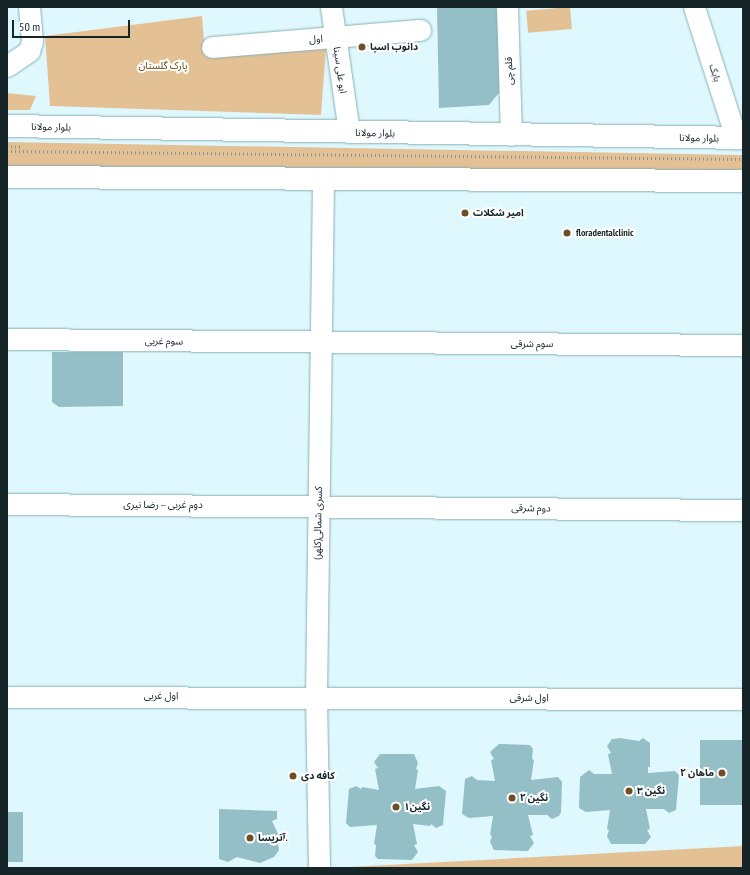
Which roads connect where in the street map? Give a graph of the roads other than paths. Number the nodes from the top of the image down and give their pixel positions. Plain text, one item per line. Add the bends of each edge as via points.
1 (29, 7) edge
2 (331, 7) edge
3 (507, 7) edge
4 (694, 7) edge
5 (420, 30) dead end
6 (335, 38) junction
7 (212, 47) dead end
8 (9, 65) edge
9 (7, 126) edge
10 (349, 132) junction
11 (511, 135) junction
12 (740, 138) edge
13 (7, 177) edge
14 (322, 179) junction
15 (743, 182) edge
16 (7, 339) edge
17 (320, 344) junction
18 (743, 345) edge
19 (7, 504) edge
20 (318, 506) junction
21 (743, 510) edge
22 (316, 696) junction
23 (7, 697) edge
24 (743, 699) edge
25 (319, 868) edge

1 - 8 street via 32,42 29,51
2 - 6 street, ابو علی سینا
3 - 11 street, قلم چی
4 - 12 street, بابک
5 - 6 street, اول
6 - 7 street, اول
6 - 10 street, ابو علی سینا
9 - 10 main road, بلوار مولانا
10 - 11 main road, بلوار مولانا
11 - 12 main road, بلوار مولانا
13 - 14 main road
14 - 15 main road
14 - 17 street, کسری شمالی(کلهر)
16 - 17 street, سوم غربی
17 - 18 street, سوم شرقی
17 - 20 street, کسری شمالی(کلهر)
19 - 20 street, دوم غربی -- رضا نیری
20 - 21 street, دوم شرقی
20 - 22 street, کسری شمالی(کلهر)
22 - 23 street, اول غربی
22 - 24 street, اول شرقی
22 - 25 street, کسری شمالی(کلهر)

